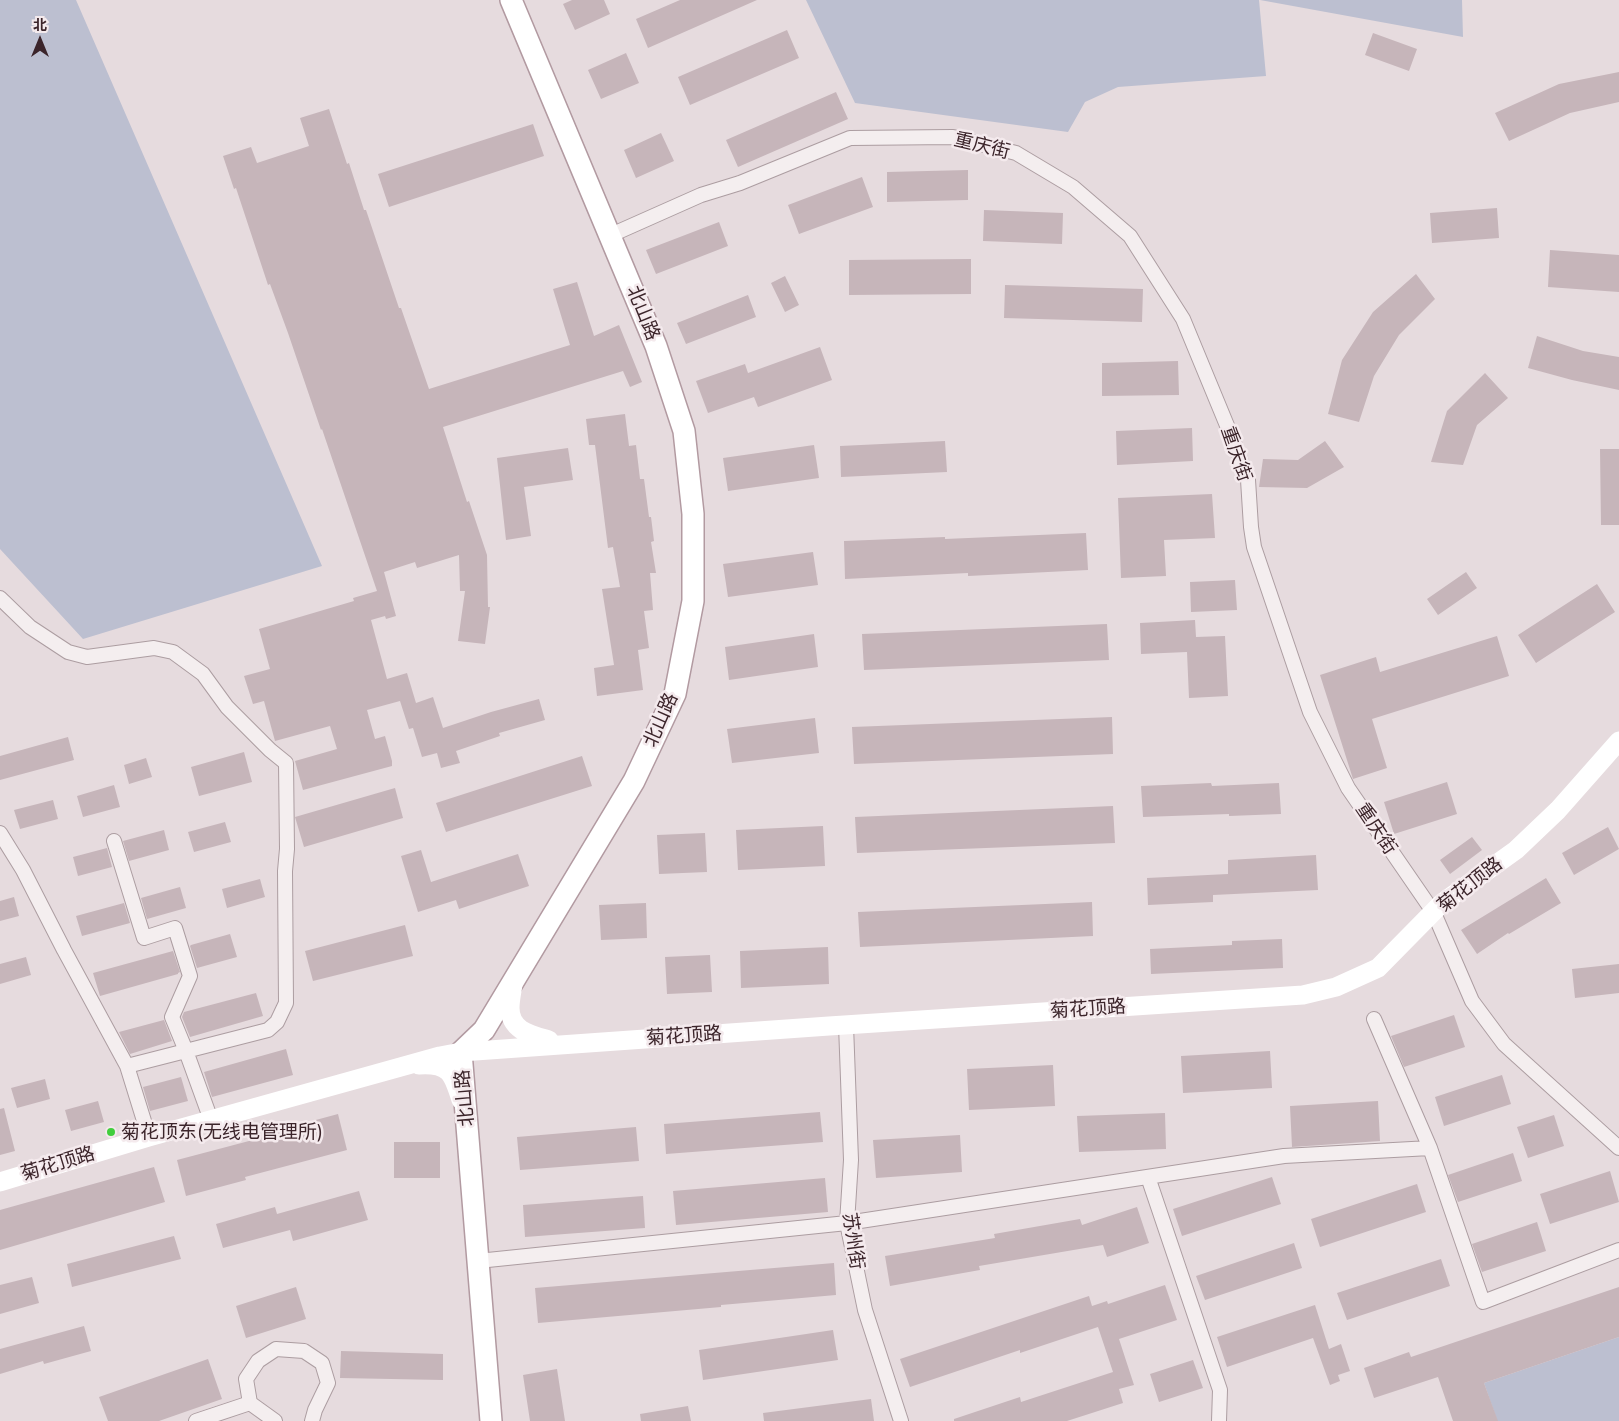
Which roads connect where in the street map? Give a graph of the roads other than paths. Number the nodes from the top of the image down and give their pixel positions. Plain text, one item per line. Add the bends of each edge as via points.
1 (511, 0) edge
2 (611, 234) junction
3 (0, 598) edge
4 (1619, 741) edge
5 (0, 833) edge
6 (114, 841) dead end
7 (1434, 913) junction
8 (514, 980) junction
9 (1374, 1019) dead end
10 (846, 1025) junction
11 (562, 1044) junction
12 (186, 1051) junction
13 (461, 1052) junction
14 (127, 1066) junction
15 (406, 1066) junction
16 (466, 1115) junction
17 (211, 1120) junction
18 (149, 1137) junction
19 (1430, 1148) junction
20 (1619, 1148) edge
21 (1148, 1177) junction
22 (0, 1182) edge
23 (846, 1222) junction
24 (1619, 1250) edge
25 (478, 1261) junction
26 (250, 1403) junction
27 (196, 1421) edge
28 (275, 1421) edge
29 (312, 1421) edge
30 (492, 1421) edge
31 (901, 1421) edge
32 (1219, 1421) edge

1 - 2 main road, 北山路
2 - 7 street, 重庆街 via 850,138 953,137 1016,153 1073,187 1130,236 1183,320 1248,480 1254,547 1310,712 1348,788
2 - 8 main road, 北山路 via 656,346 684,431 692,514 692,601 675,694 634,781
3 - 12 street via 30,627 68,652 87,657 154,648 173,652 203,674 227,707 286,763 286,1003 277,1022 268,1030
4 - 7 street, 菊花顶路 via 1558,810 1516,850 1442,903
5 - 14 street
6 - 12 street via 144,938 175,928 190,976 172,1017
7 - 10 street, 菊花顶路 via 1378,968 1336,987 1303,996
7 - 20 street, 重庆街 via 1472,1001 1504,1044
8 - 11 street via 510,1009 514,1022 524,1033
8 - 13 main road, 北山路 via 484,1030
9 - 19 street
10 - 11 street, 菊花顶路
10 - 23 street, 苏州街 via 851,1160
11 - 13 street, 菊花顶路
12 - 14 street
12 - 17 street
13 - 15 street, 菊花顶路
13 - 16 main road, 北山路
14 - 18 street
15 - 16 street via 435,1064 454,1077
15 - 17 street, 菊花顶路
16 - 25 main road, 北山路
17 - 18 street, 菊花顶路
18 - 22 street, 菊花顶路
19 - 21 street via 1284,1156
19 - 24 street via 1483,1302
21 - 23 street
21 - 32 street via 1220,1390
23 - 25 street
23 - 31 street, 苏州街 via 865,1310
25 - 30 main road, 北山路
26 - 27 street
26 - 28 street
26 - 29 street via 246,1379 258,1361 276,1349 304,1351 322,1363 328,1383

